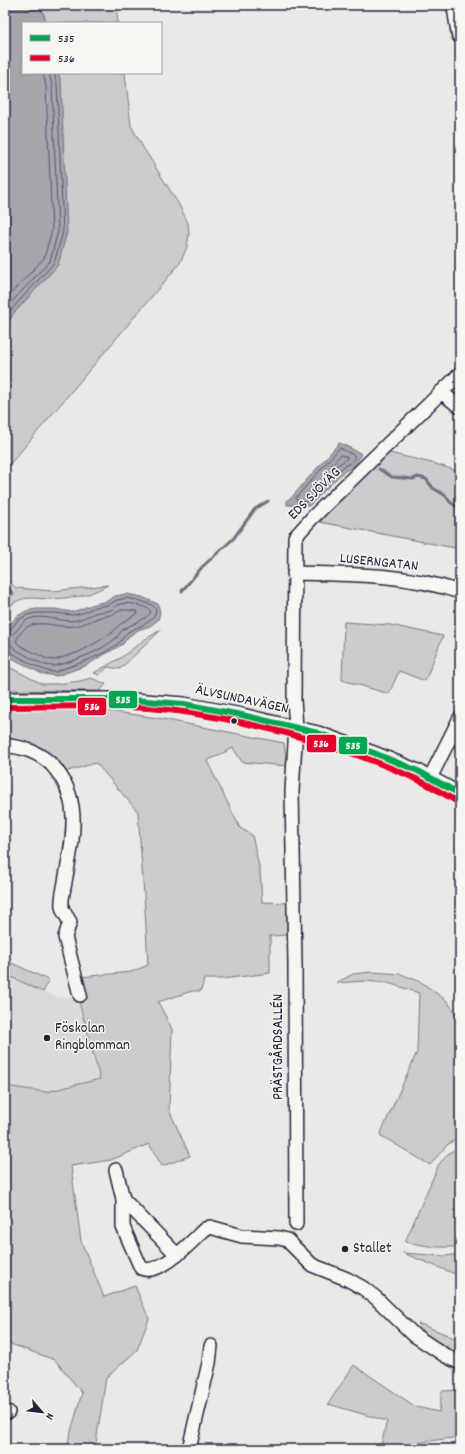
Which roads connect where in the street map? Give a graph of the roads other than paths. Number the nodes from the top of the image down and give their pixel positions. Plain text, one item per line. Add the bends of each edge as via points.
1 (455, 5) edge
2 (460, 35) edge
3 (460, 374) edge
4 (441, 392) junction
5 (460, 406) edge
6 (294, 573) junction
7 (460, 592) edge
8 (5, 698) edge
9 (460, 718) edge
10 (296, 727) junction
11 (5, 746) edge
12 (430, 778) junction
13 (460, 794) edge
14 (80, 995) dead end
15 (116, 1170) dead end
16 (124, 1199) junction
17 (296, 1224) dead end
18 (177, 1255) junction
19 (211, 1346) dead end
20 (460, 1362) edge
21 (189, 1449) edge

1 - 2 main road
3 - 4 street, EDS SJÖVÄG
4 - 5 street
4 - 6 street, EDS SJÖVÄG via 295,537
6 - 7 street, LUSERNGATAN via 396,578
6 - 10 street, EDS SJÖVÄG
8 - 10 street, ÄLVSUNDAVÄGEN via 107,698 184,704
9 - 12 street
10 - 12 street, ÄLVSUNDAVÄGEN via 374,753
10 - 17 street, PRÄSTGÅRDSALLÉN via 292,791
11 - 14 street via 14,746 46,759 57,771 68,791 74,826 61,907 70,922 65,937
12 - 13 street, ÄLVSUNDAVÄGEN
15 - 16 street
16 - 18 street
16 - 18 street via 123,1227 141,1268 150,1270
18 - 20 street via 210,1227 242,1236 287,1240 312,1264 363,1288 414,1335
19 - 21 street

